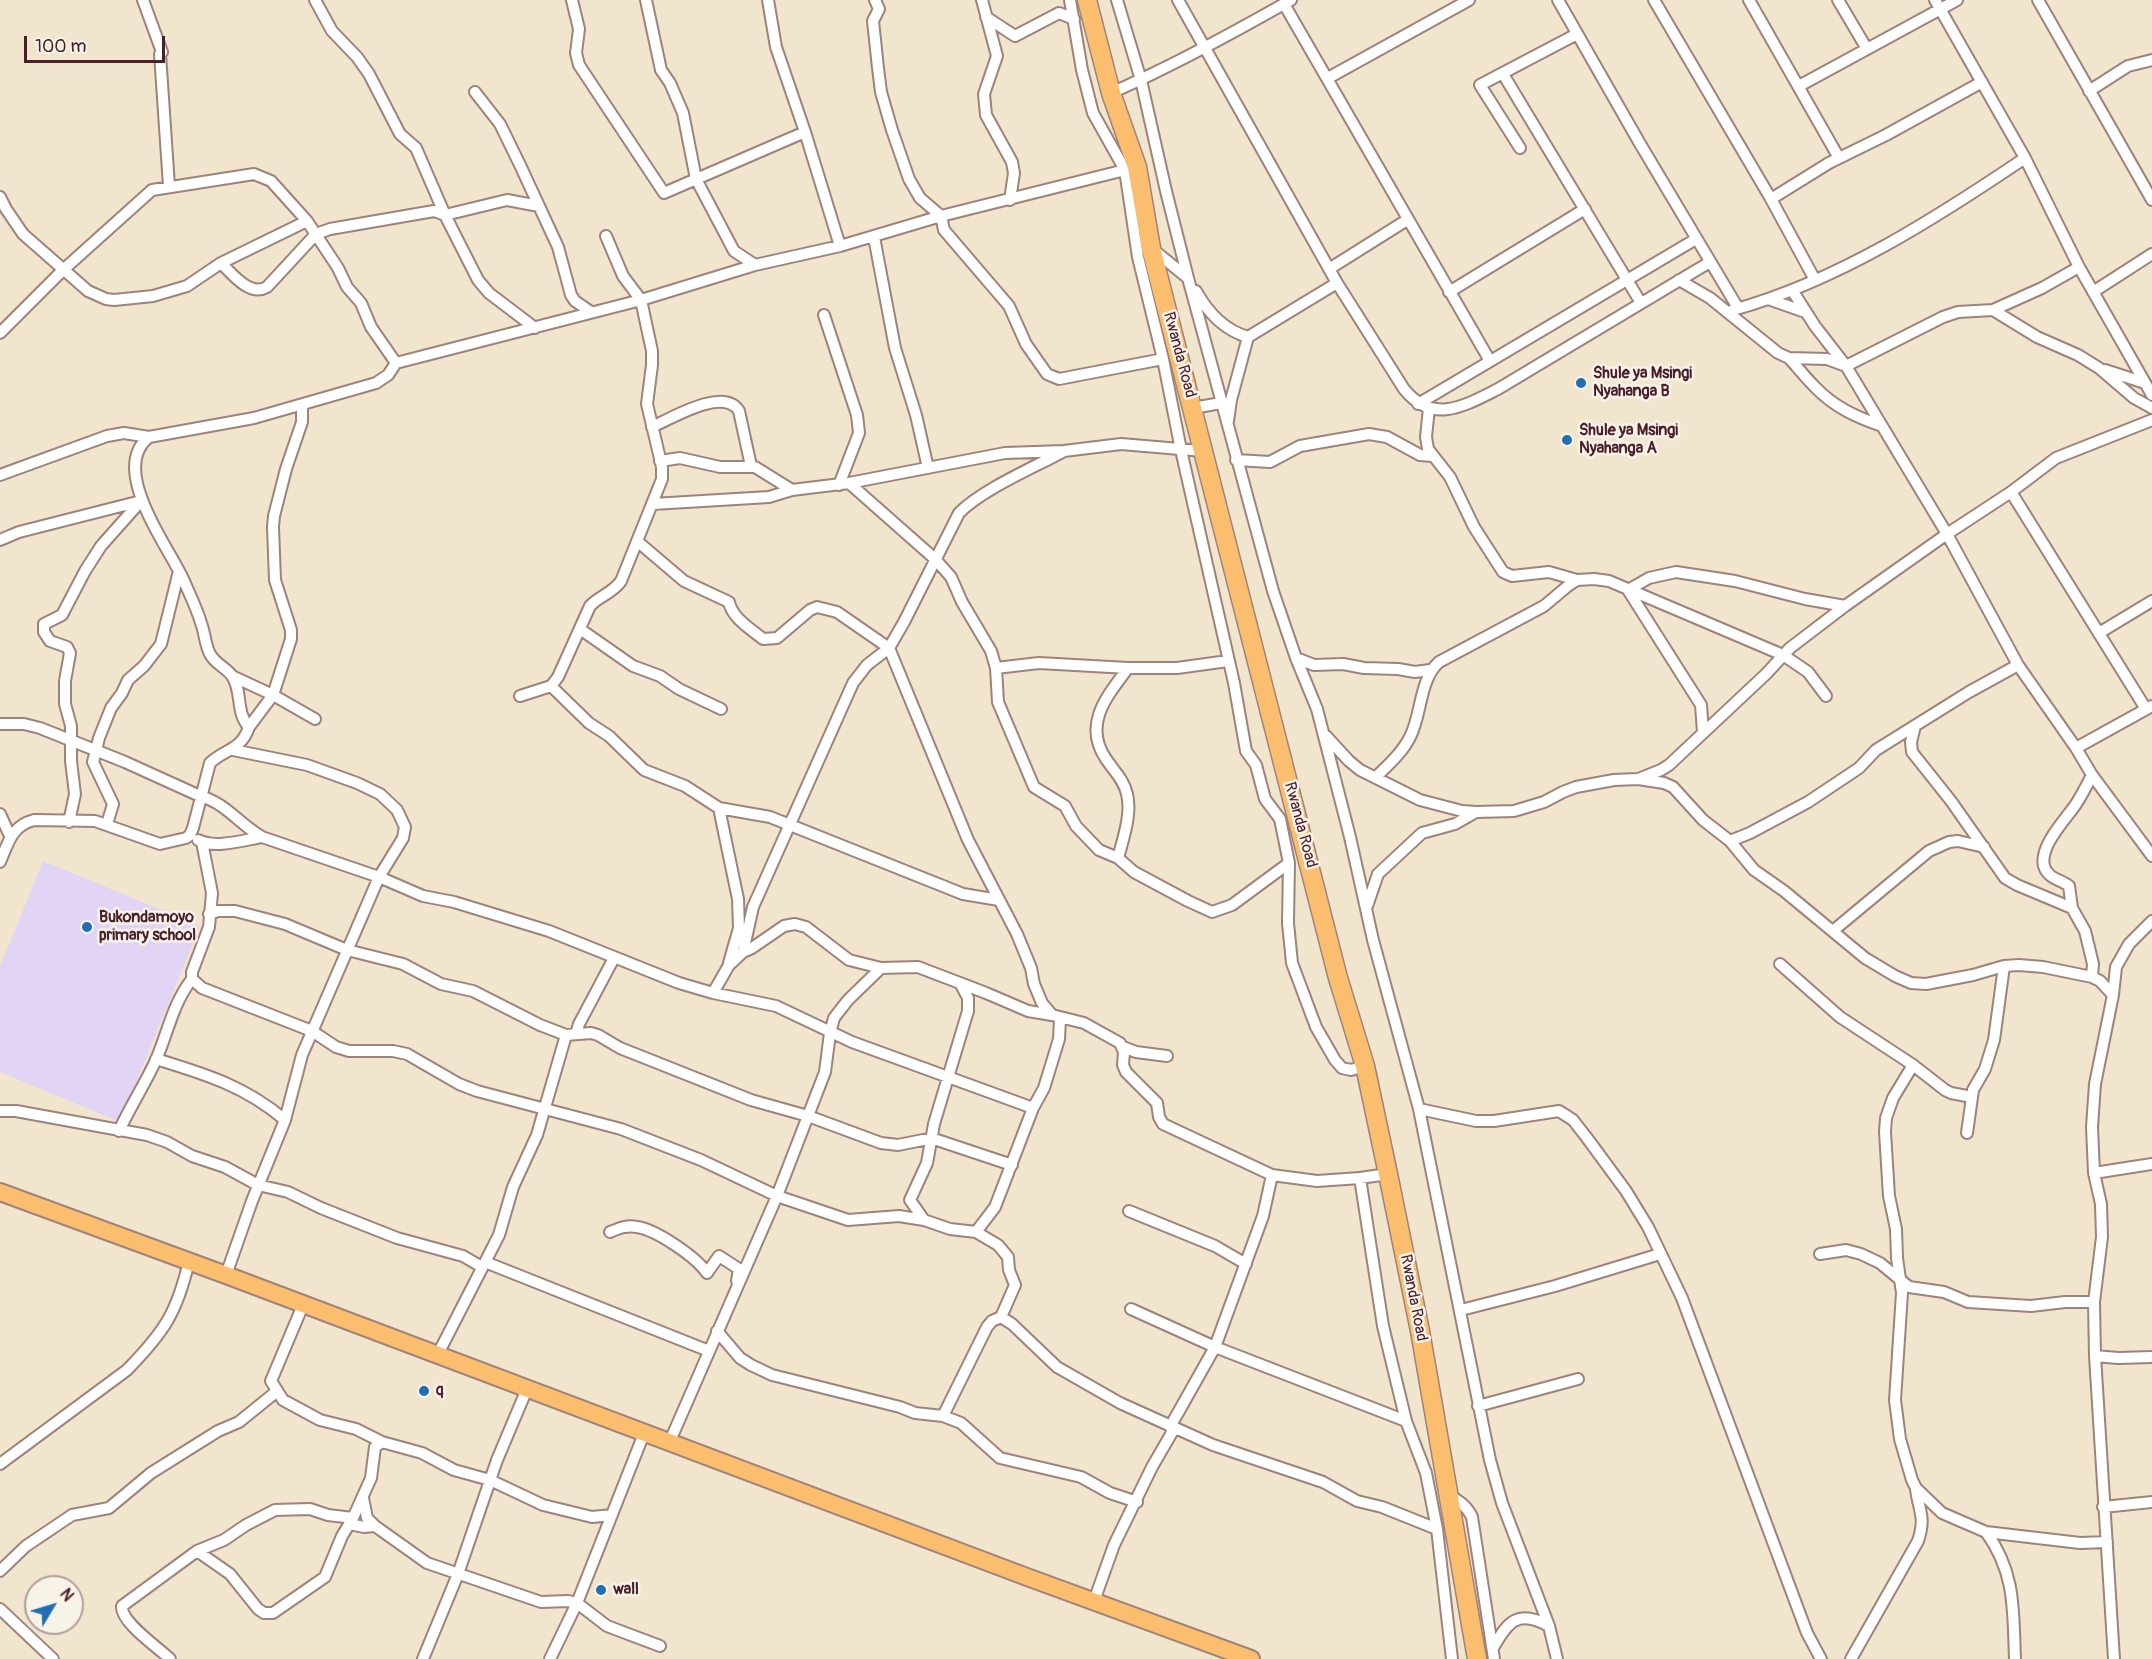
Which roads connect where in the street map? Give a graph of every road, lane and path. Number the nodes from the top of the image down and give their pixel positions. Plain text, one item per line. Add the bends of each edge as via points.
1 (143, 0) edge
2 (315, 0) edge
3 (572, 0) edge
4 (646, 0) edge
5 (768, 0) edge
6 (875, 0) edge
7 (982, 0) edge
8 (1070, 0) edge
9 (1087, 0) edge
10 (1117, 0) edge
11 (1178, 0) edge
12 (1468, 0) edge
13 (1557, 0) edge
14 (1654, 0) edge
15 (1749, 0) edge
16 (1838, 0) edge
17 (1957, 0) edge
18 (2038, 0) edge
19 (1288, 2) edge
20 (1938, 4) edge
21 (986, 17) junction
22 (1074, 19) junction
23 (1577, 34) junction
24 (1205, 47) junction
25 (1867, 49) junction
26 (2152, 60) edge
27 (1503, 74) junction
28 (1328, 78) junction
29 (1141, 80) junction
30 (1982, 82) junction
31 (1798, 86) junction
32 (2090, 91) junction
33 (475, 92) dead end
34 (1111, 93) junction
35 (805, 132) junction
36 (1520, 148) dead end
37 (1839, 158) junction
38 (2025, 158) junction
39 (1131, 169) junction
40 (696, 179) junction
41 (2148, 184) edge
42 (169, 186) junction
43 (0, 197) edge
44 (1771, 199) junction
45 (1010, 200) junction
46 (2152, 200) edge
47 (539, 206) junction
48 (3, 209) edge
49 (1585, 209) junction
50 (445, 215) junction
51 (941, 216) junction
52 (1407, 220) junction
53 (307, 221) junction
54 (316, 234) junction
55 (606, 236) dead end
56 (874, 237) junction
57 (1696, 239) junction
58 (840, 246) junction
59 (1151, 248) junction
60 (2152, 254) edge
61 (1710, 262) junction
62 (221, 263) junction
63 (755, 265) junction
64 (2079, 267) junction
65 (1329, 269) junction
66 (63, 270) junction
67 (1188, 278) junction
68 (1627, 280) junction
69 (1678, 280) junction
70 (1815, 280) junction
71 (1337, 283) junction
72 (1792, 290) junction
73 (1449, 292) junction
74 (2093, 292) junction
75 (1768, 299) junction
76 (641, 300) junction
77 (1641, 303) junction
78 (1733, 310) junction
79 (1993, 310) junction
80 (591, 312) junction
81 (1805, 312) junction
82 (824, 315) dead end
83 (535, 328) junction
84 (0, 333) edge
85 (1248, 338) junction
86 (1789, 358) junction
87 (1163, 359) junction
88 (1490, 361) junction
89 (396, 363) junction
90 (1846, 366) junction
91 (2099, 368) junction
92 (2145, 383) junction
93 (2152, 395) edge
94 (1221, 402) junction
95 (1418, 404) junction
96 (302, 405) junction
97 (1193, 408) junction
98 (1429, 408) junction
99 (2152, 408) edge
100 (2152, 420) edge
101 (1882, 426) junction
102 (1227, 427) junction
103 (652, 428) junction
104 (149, 437) junction
105 (1180, 450) junction
106 (1064, 451) junction
107 (1203, 451) junction
108 (1432, 456) junction
109 (1236, 460) junction
110 (660, 461) junction
111 (752, 466) junction
112 (928, 468) junction
113 (0, 475) edge
114 (844, 484) junction
115 (792, 490) junction
116 (2011, 492) junction
117 (141, 501) junction
118 (653, 504) junction
119 (1947, 534) junction
120 (0, 540) edge
121 (637, 541) junction
122 (935, 559) junction
123 (179, 571) junction
124 (1577, 580) junction
125 (1628, 590) junction
126 (2152, 601) edge
127 (1845, 606) junction
128 (580, 629) junction
129 (2099, 633) junction
130 (889, 648) junction
131 (1783, 656) junction
132 (1296, 658) junction
133 (1228, 661) junction
134 (2018, 664) junction
135 (996, 668) junction
136 (1128, 668) junction
137 (1430, 670) junction
138 (232, 676) junction
139 (551, 686) junction
140 (273, 695) junction
141 (520, 696) dead end
142 (1826, 696) dead end
143 (2149, 708) edge
144 (721, 709) dead end
145 (315, 719) dead end
146 (0, 724) edge
147 (1915, 726) junction
148 (249, 727) junction
149 (1703, 732) junction
150 (1323, 734) junction
151 (72, 741) junction
152 (2076, 748) junction
153 (233, 750) junction
154 (97, 751) junction
155 (2091, 775) junction
156 (1376, 777) junction
157 (1638, 779) junction
158 (200, 796) junction
159 (719, 808) junction
160 (1476, 812) junction
161 (0, 814) edge
162 (69, 822) junction
163 (107, 824) junction
164 (789, 824) junction
165 (190, 835) junction
166 (10, 836) junction
167 (262, 837) junction
168 (1730, 841) junction
169 (202, 842) junction
170 (1984, 847) junction
171 (2152, 856) edge
172 (1118, 858) junction
173 (0, 862) edge
174 (1289, 863) junction
175 (379, 877) junction
176 (999, 900) junction
177 (2072, 908) junction
178 (1366, 909) junction
179 (209, 914) junction
180 (2152, 921) edge
181 (1834, 930) junction
182 (347, 950) junction
183 (743, 952) junction
184 (614, 958) junction
185 (1780, 964) dead end
186 (729, 965) junction
187 (2004, 966) junction
188 (881, 969) junction
189 (2092, 977) junction
190 (192, 979) junction
191 (960, 983) junction
192 (713, 993) junction
193 (2113, 995) junction
194 (1056, 1017) junction
195 (312, 1031) junction
196 (830, 1033) junction
197 (571, 1035) junction
198 (1123, 1047) junction
199 (1167, 1056) dead end
200 (156, 1059) junction
201 (1912, 1065) junction
202 (1365, 1066) junction
203 (950, 1077) junction
204 (1972, 1097) junction
205 (1033, 1108) junction
206 (544, 1109) junction
207 (1419, 1109) junction
208 (0, 1111) edge
209 (808, 1116) junction
210 (285, 1120) junction
211 (118, 1131) junction
212 (1967, 1133) dead end
213 (931, 1140) junction
214 (2152, 1164) edge
215 (1012, 1165) junction
216 (2094, 1173) junction
217 (1388, 1174) junction
218 (1272, 1175) junction
219 (1360, 1178) junction
220 (258, 1185) junction
221 (0, 1192) edge
222 (777, 1196) junction
223 (1129, 1211) dead end
224 (924, 1220) junction
225 (610, 1232) dead end
226 (976, 1232) junction
227 (1660, 1254) junction
228 (1820, 1254) dead end
229 (189, 1261) junction
230 (1246, 1264) junction
231 (484, 1265) junction
232 (226, 1275) junction
233 (1901, 1281) junction
234 (736, 1290) junction
235 (2094, 1302) junction
236 (303, 1305) junction
237 (1131, 1309) dead end
238 (1461, 1311) junction
239 (1001, 1317) junction
240 (717, 1331) junction
241 (1215, 1347) junction
242 (709, 1351) junction
243 (438, 1354) junction
244 (2095, 1356) junction
245 (2152, 1357) edge
246 (1578, 1379) dead end
247 (527, 1389) junction
248 (276, 1392) junction
249 (1478, 1406) junction
250 (943, 1416) junction
251 (1406, 1421) junction
252 (1172, 1428) junction
253 (645, 1431) junction
254 (670, 1441) junction
255 (378, 1444) junction
256 (0, 1464) edge
257 (490, 1480) junction
258 (1916, 1488) junction
259 (1449, 1495) junction
260 (363, 1498) junction
261 (1137, 1502) junction
262 (2152, 1502) edge
263 (2103, 1507) junction
264 (612, 1515) junction
265 (351, 1521) junction
266 (375, 1526) junction
267 (1437, 1529) junction
268 (1986, 1532) junction
269 (2107, 1542) junction
270 (197, 1551) junction
271 (0, 1571) edge
272 (458, 1574) junction
273 (1094, 1601) junction
274 (578, 1603) junction
275 (0, 1609) edge
276 (1549, 1626) junction
277 (660, 1646) dead end
278 (1494, 1654) edge
279 (52, 1659) edge
280 (170, 1659) edge
281 (423, 1659) edge
282 (550, 1659) edge
283 (1251, 1659) edge
284 (1452, 1659) edge
285 (1477, 1659) edge
286 (1557, 1659) edge
287 (1821, 1659) edge
288 (1851, 1659) edge
289 (2015, 1659) edge
290 (2114, 1659) edge

1 - 42 street via 162,52
2 - 50 street via 332,31 369,74 400,134 416,148
3 - 40 street via 579,29 579,65 662,192
4 - 40 street via 659,63 683,113
5 - 35 street via 776,47
6 - 51 street via 879,9 873,21 881,92 892,130 909,179 920,198
7 - 21 street
8 - 22 street
9 - 34 highway, Rwanda Road
10 - 29 street
11 - 24 street
12 - 28 street
13 - 23 street
14 - 44 street
15 - 31 street
16 - 25 street
17 - 20 street
18 - 32 street
19 - 24 street
19 - 28 street
20 - 25 street
20 - 30 street
21 - 22 street via 1015,36 1059,13
21 - 45 street via 997,56 984,94 985,108 1012,162
22 - 39 street via 1093,113
23 - 27 street
23 - 57 street
24 - 29 street
24 - 65 street
25 - 31 street
26 - 32 street via 2128,66
27 - 36 street via 1480,85
27 - 49 street
28 - 52 street
29 - 34 street
29 - 67 street
30 - 37 street
30 - 38 street
31 - 37 street
32 - 41 street
33 - 47 street via 500,124
34 - 39 highway, Rwanda Road
35 - 40 street
35 - 58 street
37 - 44 street
38 - 64 street
38 - 70 street via 1944,213
39 - 45 street
39 - 59 highway, Rwanda Road
39 - 87 street via 1138,257
40 - 63 street via 734,251
41 - 46 street
42 - 53 street via 240,175 261,176 271,181
42 - 66 street via 145,194
43 - 48 street
44 - 70 street
45 - 51 street
47 - 50 street via 507,200
47 - 80 street via 558,247 571,295
48 - 66 street via 22,234
49 - 68 street
49 - 73 street
50 - 54 street via 434,212 393,217
50 - 83 street via 485,289
51 - 56 street
51 - 87 street via 944,230 1009,306 1026,344 1050,377 1059,379
52 - 65 street
52 - 73 street
53 - 54 street
53 - 62 street
54 - 62 street via 260,290 241,282
54 - 89 street
55 - 76 street via 623,276
56 - 58 street
56 - 112 street via 895,348
57 - 61 street
57 - 68 street
58 - 63 street
59 - 67 street
59 - 97 highway, Rwanda Road
60 - 74 street
61 - 69 street
61 - 78 street
62 - 66 street via 188,286 153,296 114,300 88,291
63 - 76 street
64 - 74 street
64 - 79 street
65 - 71 street
66 - 84 street
67 - 85 street via 1215,319
67 - 94 street
68 - 77 street
68 - 88 street
69 - 77 street
69 - 78 street
70 - 72 street
71 - 85 street
71 - 95 street via 1404,389
72 - 75 street
72 - 81 street
73 - 88 street
74 - 92 street
75 - 78 street
75 - 81 street
76 - 80 street
76 - 103 street via 652,351 646,398
77 - 98 street via 1478,399 1443,410
78 - 86 street via 1778,353
79 - 90 street via 1951,314
79 - 91 street
80 - 83 street
81 - 90 street
82 - 114 street via 857,415 859,433
83 - 89 street
85 - 102 street
86 - 90 street via 1827,359
86 - 101 street via 1833,404
87 - 105 street
88 - 95 street
89 - 96 street via 376,383
90 - 101 street
91 - 92 street
91 - 99 street
92 - 93 street
94 - 97 street
94 - 102 street
95 - 98 street
96 - 104 street
96 - 140 street via 300,431 274,516 275,580 291,639
97 - 107 highway, Rwanda Road
98 - 108 street via 1426,443
100 - 116 street via 2064,454
101 - 119 street
102 - 109 street
103 - 110 street
103 - 111 street via 707,403 735,407
104 - 113 street via 124,433 107,436
104 - 117 street via 139,448 135,470
105 - 106 street via 1121,444
105 - 107 street
105 - 133 street
106 - 112 street via 1005,453
106 - 122 street via 967,505
107 - 202 highway, Rwanda Road via 1338,978
108 - 109 street via 1420,455 1387,437 1369,434 1300,446 1270,462
108 - 124 street via 1450,477 1474,527 1506,575 1549,572
109 - 132 street via 1272,591
110 - 111 street via 680,459 720,467
110 - 118 street via 662,479
111 - 115 street
112 - 114 street
114 - 115 street
114 - 122 street
115 - 118 street via 754,498
116 - 119 street
116 - 129 street
117 - 120 street
117 - 123 street
117 - 151 street via 101,546 62,615 44,624 50,641 67,647 70,653 65,704
118 - 121 street
119 - 127 street
119 - 134 street
121 - 128 street via 621,581 590,606
121 - 130 street via 684,581 729,602 730,609 763,639 777,638 817,607 837,612
122 - 130 street
122 - 135 street via 951,577 986,641
123 - 138 street via 209,653
123 - 154 street via 161,644 128,680 106,720
124 - 125 street via 1609,581
124 - 137 street via 1544,606
125 - 127 street via 1649,578 1676,572
125 - 131 street
125 - 149 street via 1701,705
126 - 129 street
127 - 131 street
128 - 139 street
128 - 144 street via 633,666
129 - 143 street
130 - 164 street via 867,665 854,682
130 - 176 street via 968,840
131 - 142 street via 1808,672
131 - 149 street
132 - 137 street via 1314,666
132 - 150 street
133 - 136 street via 1177,668
133 - 174 street via 1246,751 1256,765 1265,799 1278,816
134 - 147 street
134 - 152 street
135 - 136 street via 1039,663
135 - 172 street via 998,702 1031,782 1065,806 1092,844
136 - 172 street via 1105,700 1097,719 1101,748 1128,796
137 - 156 street via 1410,736
138 - 140 street
138 - 148 street via 242,719
139 - 141 street
139 - 159 street via 644,770 685,786
140 - 145 street
140 - 148 street
143 - 152 street
146 - 151 street via 32,725
147 - 168 street via 1876,750 1859,768 1808,802
147 - 170 street via 1912,752
148 - 153 street
149 - 157 street via 1669,765
150 - 156 street via 1360,770
150 - 178 street
151 - 154 street
151 - 162 street via 75,794
152 - 155 street
153 - 158 street via 210,764
153 - 175 street via 332,772 380,794 397,810 405,827 403,838
154 - 158 street
154 - 163 street via 93,762 113,804
155 - 171 street
155 - 177 street via 2044,856 2044,866 2050,875 2069,886
156 - 160 street via 1431,804
157 - 160 street via 1576,787 1514,811
157 - 168 street via 1673,787 1703,820
158 - 165 street
158 - 167 street via 221,804
159 - 164 street
159 - 186 street via 738,898 740,928
160 - 178 street via 1455,824 1422,833 1378,874
161 - 166 street
162 - 163 street
162 - 166 street via 34,820 19,826
163 - 165 street via 160,844
164 - 176 street via 963,894
164 - 183 street via 753,907
165 - 169 street
166 - 173 street
167 - 169 street
167 - 175 street
168 - 181 street via 1754,870
169 - 179 street via 211,881
170 - 177 street via 2009,881
170 - 181 street via 1958,841 1929,851
172 - 174 street via 1134,872 1212,912 1232,905
174 - 202 street via 1289,945 1299,984 1316,1027 1335,1060 1342,1068 1351,1070
175 - 182 street
175 - 184 street via 423,896 549,931
176 - 194 street via 1031,968 1038,995 1047,1011
177 - 189 street via 2085,931
178 - 207 street
179 - 182 street via 235,911 267,918
179 - 190 street via 209,927
180 - 193 street via 2122,954
181 - 187 street via 1865,958 1911,983 1938,982
182 - 195 street
182 - 197 street via 395,961 441,984 473,991 540,1025
183 - 186 street
183 - 188 street via 784,926 795,924 806,927 849,960
184 - 192 street
184 - 197 street
185 - 201 street via 1840,1017
186 - 192 street
187 - 189 street via 2043,967
187 - 204 street via 1994,1040
188 - 191 street via 918,967
188 - 196 street via 839,1011
189 - 193 street
190 - 195 street via 202,988
190 - 200 street via 176,1004
191 - 194 street via 1028,1011
191 - 203 street via 968,998 968,1011
192 - 196 street via 776,1006
193 - 216 street via 2095,1084
194 - 198 street via 1090,1026
194 - 205 street via 1057,1045 1044,1088
195 - 206 street via 349,1051 407,1054 459,1084
195 - 210 street
196 - 203 street
196 - 209 street via 825,1072
197 - 206 street
197 - 209 street via 598,1035 620,1048 751,1100
198 - 199 street
198 - 218 street via 1124,1068 1157,1103 1163,1124
200 - 210 street via 238,1088
200 - 211 street
201 - 204 street via 1951,1093
201 - 233 street via 1893,1098 1885,1132
202 - 217 highway, Rwanda Road
203 - 205 street
203 - 213 street
204 - 212 street
205 - 215 street
206 - 222 street via 621,1129 701,1160
206 - 231 street via 499,1235
207 - 227 street via 1476,1121 1559,1111 1573,1120 1626,1191
207 - 238 street
208 - 211 street
209 - 213 street via 881,1143 898,1145
209 - 222 street
210 - 220 street
211 - 220 street via 167,1142
213 - 215 street
213 - 224 street via 927,1163 910,1200
214 - 216 street
215 - 226 street via 995,1207
216 - 235 street via 2101,1204 2102,1237
217 - 219 street
217 - 259 highway, Rwanda Road
218 - 219 street via 1317,1181
218 - 230 street
219 - 251 street via 1383,1326
220 - 231 street via 288,1192 397,1238
220 - 232 street
221 - 229 main road
222 - 224 street via 848,1220 899,1216
222 - 234 street
223 - 230 street via 1215,1246
224 - 226 street
225 - 234 street via 630,1226 645,1229 694,1258 707,1273 719,1256 739,1269
226 - 239 street via 998,1245 1008,1257 1016,1285
227 - 238 street
227 - 287 street via 1682,1298 1807,1633
228 - 233 street via 1846,1250 1861,1254 1880,1263
229 - 232 main road
229 - 256 street via 182,1291 168,1322 143,1353 127,1370
230 - 241 street
231 - 242 street
231 - 243 street
232 - 236 main road
233 - 235 street via 1916,1289 1944,1292 1977,1304
233 - 258 street via 1895,1400 1900,1439
234 - 240 street
235 - 244 street
236 - 243 main road
236 - 248 street via 272,1377
237 - 241 street
238 - 249 street
239 - 250 street via 987,1327
239 - 252 street via 1057,1367
240 - 242 street
240 - 250 street via 740,1358 772,1375 915,1413
241 - 251 street
241 - 252 street
242 - 254 street
243 - 247 main road
244 - 245 street
244 - 263 street
246 - 249 street
247 - 253 main road
247 - 257 street
248 - 255 street via 320,1420 356,1429
248 - 271 street via 238,1422 151,1473 109,1508 72,1515 26,1546
249 - 276 street via 1502,1503
250 - 261 street via 961,1423 1000,1458 1080,1477
251 - 267 street via 1426,1473
252 - 261 street
252 - 267 street via 1323,1482 1357,1501
253 - 254 main road
253 - 264 street
254 - 273 main road
255 - 257 street via 422,1453 454,1470
255 - 260 street
257 - 264 street via 543,1505 588,1516
257 - 272 street
258 - 268 street via 1942,1513
258 - 288 street via 1923,1516 1918,1541
259 - 278 street via 1463,1504 1472,1517
259 - 285 highway, Rwanda Road
260 - 265 street
260 - 266 street via 367,1518
261 - 273 street via 1114,1545
262 - 263 street
263 - 269 street
264 - 274 street
265 - 266 street via 364,1527
265 - 270 street via 310,1509 275,1510
265 - 270 street via 323,1580 271,1614 258,1609 230,1574
266 - 272 street via 417,1557
267 - 284 street
268 - 269 street via 2071,1543
268 - 289 street via 2007,1569
269 - 290 street
270 - 280 street via 121,1608 132,1627
272 - 274 street via 542,1602
272 - 281 street
273 - 283 main road
274 - 277 street via 608,1626
274 - 282 street
275 - 279 street
276 - 278 street via 1529,1618 1517,1619 1504,1628
276 - 286 street

